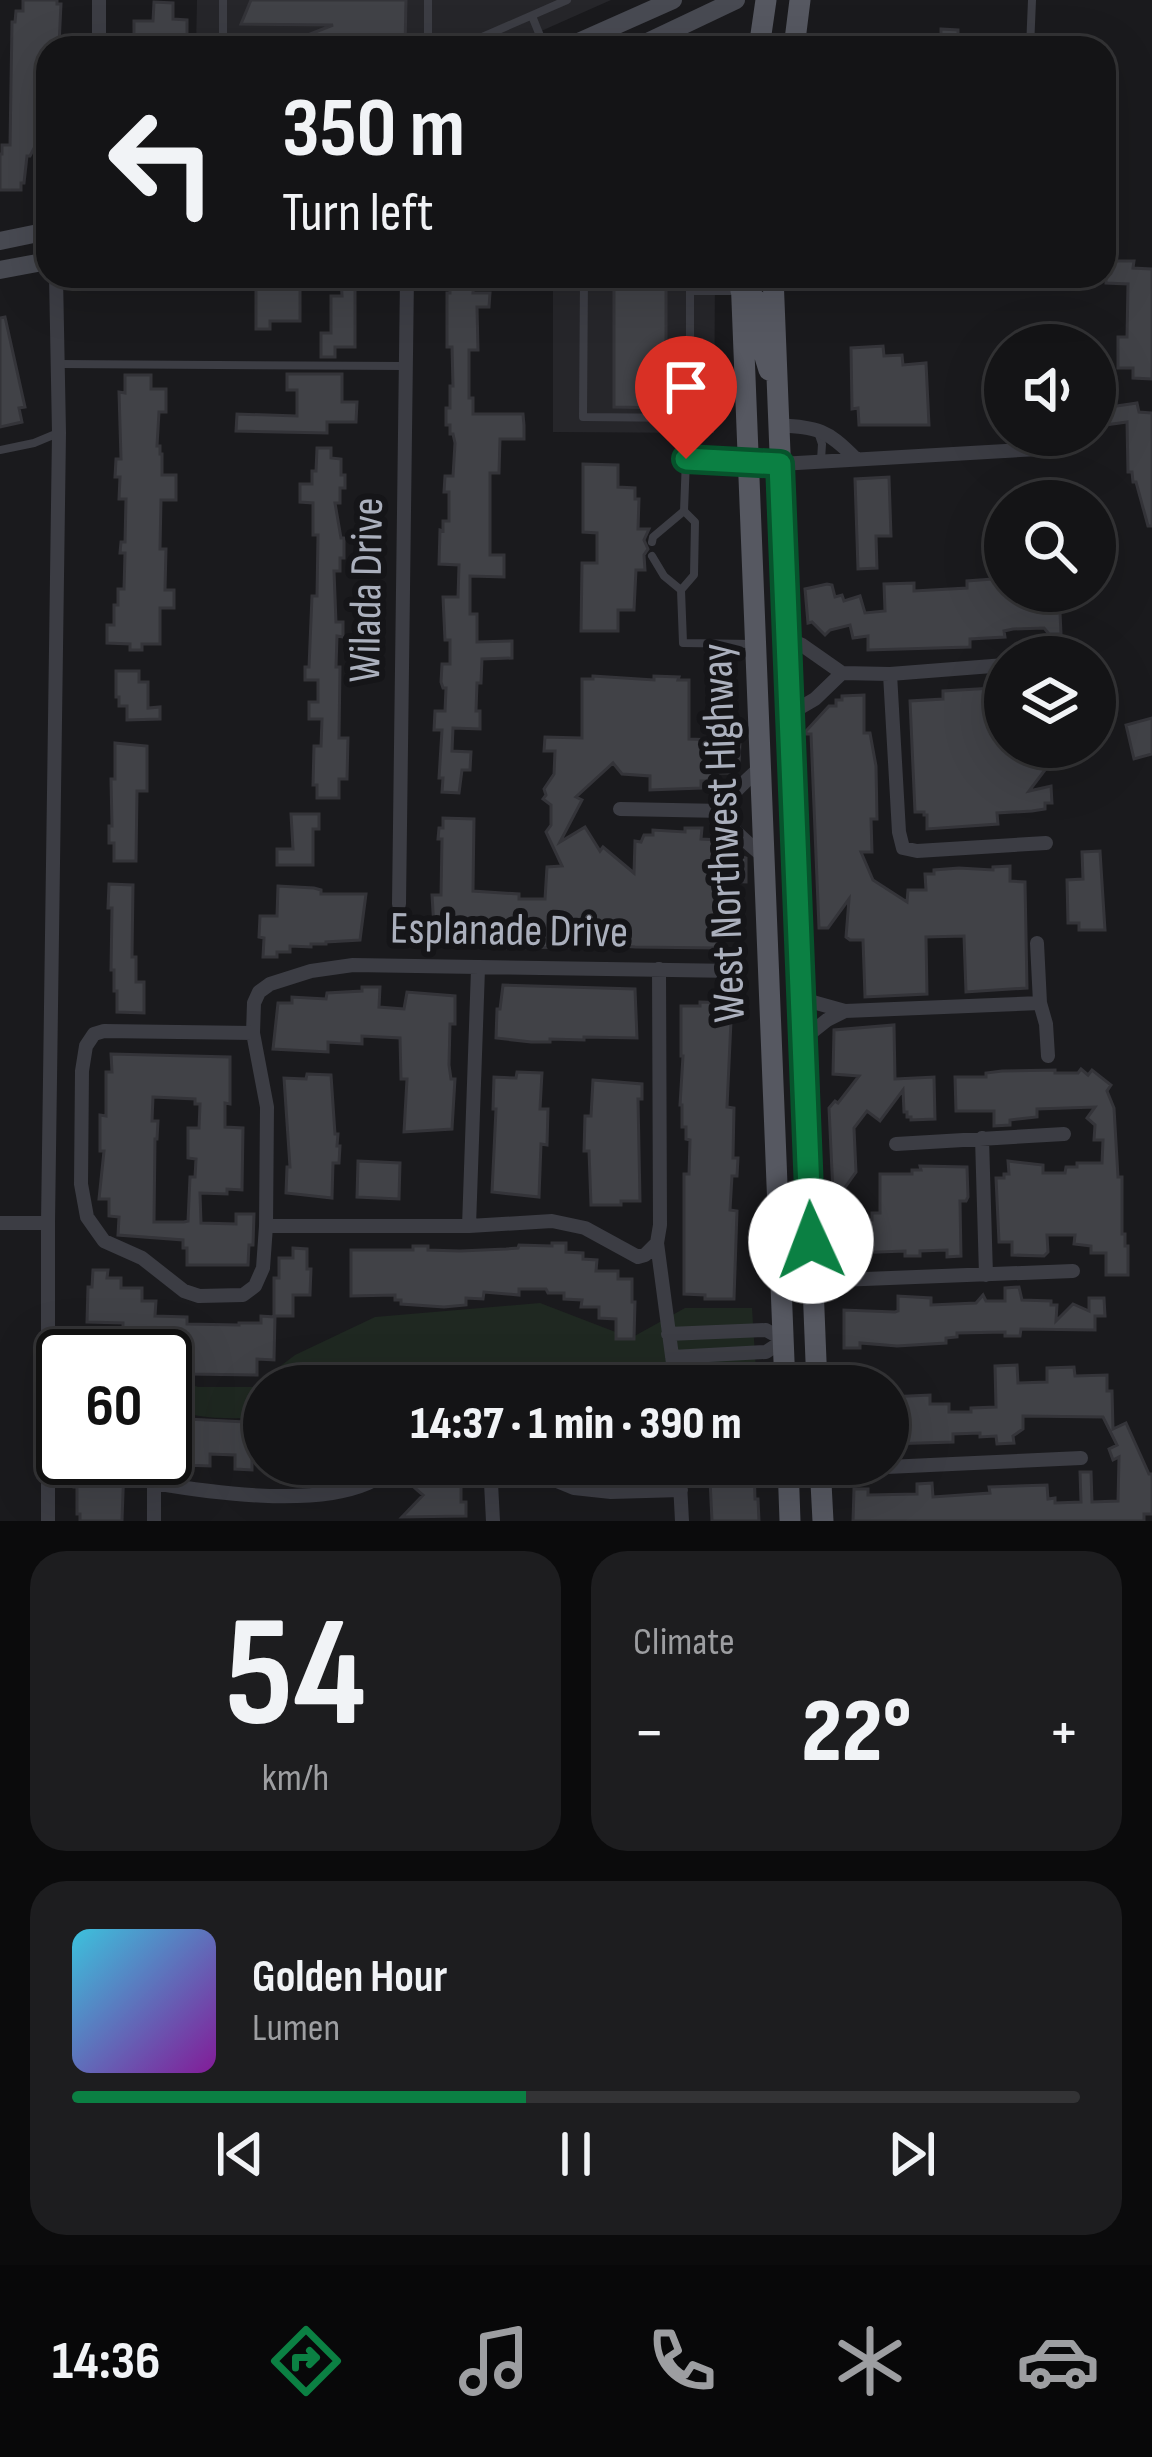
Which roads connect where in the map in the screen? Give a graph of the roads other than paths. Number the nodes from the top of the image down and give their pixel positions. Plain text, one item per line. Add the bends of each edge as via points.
1 (99, 0) edge
2 (223, 0) edge
3 (428, 0) edge
4 (567, 0) edge
5 (673, 0) edge
6 (736, 0) edge
7 (766, 0) edge
8 (800, 0) edge
9 (1032, 0) edge
10 (532, 16) junction
11 (99, 36) edge
12 (223, 36) edge
13 (428, 36) edge
14 (485, 36) edge
15 (540, 36) edge
16 (588, 36) edge
17 (669, 36) edge
18 (761, 36) edge
19 (796, 36) edge
20 (1030, 36) edge
21 (36, 234) edge
22 (0, 241) edge
23 (36, 263) edge
24 (0, 270) edge
25 (56, 288) edge
26 (407, 288) edge
27 (584, 288) edge
28 (712, 288) edge
29 (741, 288) edge
30 (745, 288) edge
31 (773, 288) edge
32 (690, 291) joint
33 (59, 364) junction
34 (406, 366) junction
35 (776, 387) junction
36 (778, 424) junction
37 (817, 429) junction
38 (59, 433) junction
39 (0, 450) edge
40 (984, 452) edge
41 (855, 458) junction
42 (821, 460) junction
43 (748, 464) junction
44 (780, 464) junction
45 (684, 511) junction
46 (652, 542) dead end
47 (652, 556) dead end
48 (681, 590) junction
49 (788, 639) junction
50 (755, 644) junction
51 (984, 667) edge
52 (842, 673) junction
53 (890, 674) junction
54 (791, 712) junction
55 (762, 766) junction
56 (620, 809) dead end
57 (724, 811) junction
58 (1046, 843) dead end
59 (765, 858) junction
60 (399, 904) dead end
61 (1036, 943) dead end
62 (478, 969) junction
63 (659, 969) junction
64 (736, 971) dead end
65 (802, 999) junction
66 (1040, 1003) junction
67 (827, 1013) junction
68 (253, 1033) junction
69 (803, 1039) junction
70 (1048, 1056) dead end
71 (1064, 1135) dead end
72 (982, 1138) junction
73 (896, 1144) dead end
74 (0, 1223) edge
75 (48, 1223) junction
76 (266, 1226) junction
77 (469, 1226) junction
78 (657, 1244) junction
79 (1072, 1271) dead end
80 (986, 1275) junction
81 (813, 1281) junction
82 (668, 1334) junction
83 (815, 1339) junction
84 (784, 1340) junction
85 (672, 1357) junction
86 (673, 1365) edge
87 (785, 1365) edge
88 (816, 1365) edge
89 (1082, 1458) dead end
90 (909, 1464) edge
91 (154, 1485) edge
92 (166, 1485) edge
93 (361, 1485) edge
94 (491, 1485) edge
95 (567, 1485) edge
96 (681, 1485) edge
97 (789, 1485) edge
98 (821, 1485) edge
99 (682, 1490) junction
100 (48, 1521) edge
101 (154, 1521) edge
102 (494, 1521) edge
103 (682, 1521) edge
104 (790, 1521) edge
105 (823, 1521) edge

1 - 11 street
2 - 12 lane
3 - 13 lane
4 - 10 lane
5 - 16 main road
6 - 17 main road
7 - 18 main road
8 - 19 main road
9 - 20 lane
10 - 14 lane
10 - 15 lane
21 - 22 main road
23 - 24 main road
25 - 33 street
26 - 34 street, Wilada Drive
27 - 32 lane via 584,417 690,418
28 - 32 lane
29 - 43 main road, West Northwest Highway
30 - 35 main road via 756,300
31 - 35 main road, West Northwest Highway
33 - 34 lane
33 - 38 street
34 - 60 street, Wilada Drive
35 - 36 main road, West Northwest Highway
36 - 37 street
36 - 44 main road, West Northwest Highway
37 - 41 street
37 - 42 lane
38 - 39 lane
38 - 75 street
40 - 41 street
41 - 42 street
42 - 44 street
43 - 44 main road
43 - 45 lane via 686,459
43 - 50 main road, West Northwest Highway
44 - 49 main road, West Northwest Highway
45 - 46 lane
45 - 48 lane via 695,522 694,575
47 - 48 lane
48 - 50 lane via 683,643
49 - 52 street
49 - 54 main road, West Northwest Highway
50 - 55 main road, West Northwest Highway
51 - 53 street
52 - 53 street
52 - 54 street
53 - 58 street via 903,848
54 - 65 main road, West Northwest Highway
55 - 57 street via 727,798
55 - 59 main road, West Northwest Highway
56 - 57 street
57 - 59 street
59 - 84 main road, West Northwest Highway
61 - 66 street
62 - 63 street, Esplanade Drive
62 - 68 street, Esplanade Drive via 333,966 259,992
62 - 77 street
63 - 64 street, Esplanade Drive
63 - 78 street
65 - 67 street
65 - 69 main road, West Northwest Highway
66 - 67 street
66 - 70 street
67 - 69 street
68 - 76 street via 267,1107
68 - 76 street via 94,1034 82,1071 81,1184 104,1241 199,1296 255,1286
69 - 81 main road, West Northwest Highway
71 - 72 street
72 - 73 street
72 - 80 street
74 - 75 street
75 - 100 street
76 - 77 street
77 - 78 street via 552,1221 585,1228 638,1257
78 - 82 street
79 - 80 street
80 - 81 street
81 - 83 main road, West Northwest Highway
82 - 84 street via 766,1330
82 - 85 street
83 - 84 main road
83 - 88 main road, West Northwest Highway
84 - 85 street via 766,1352
84 - 87 main road, West Northwest Highway
85 - 86 street
89 - 90 street
91 - 101 street
92 - 93 street via 276,1496
94 - 102 street
95 - 99 street
96 - 99 street
97 - 104 main road
98 - 105 main road
99 - 103 street

